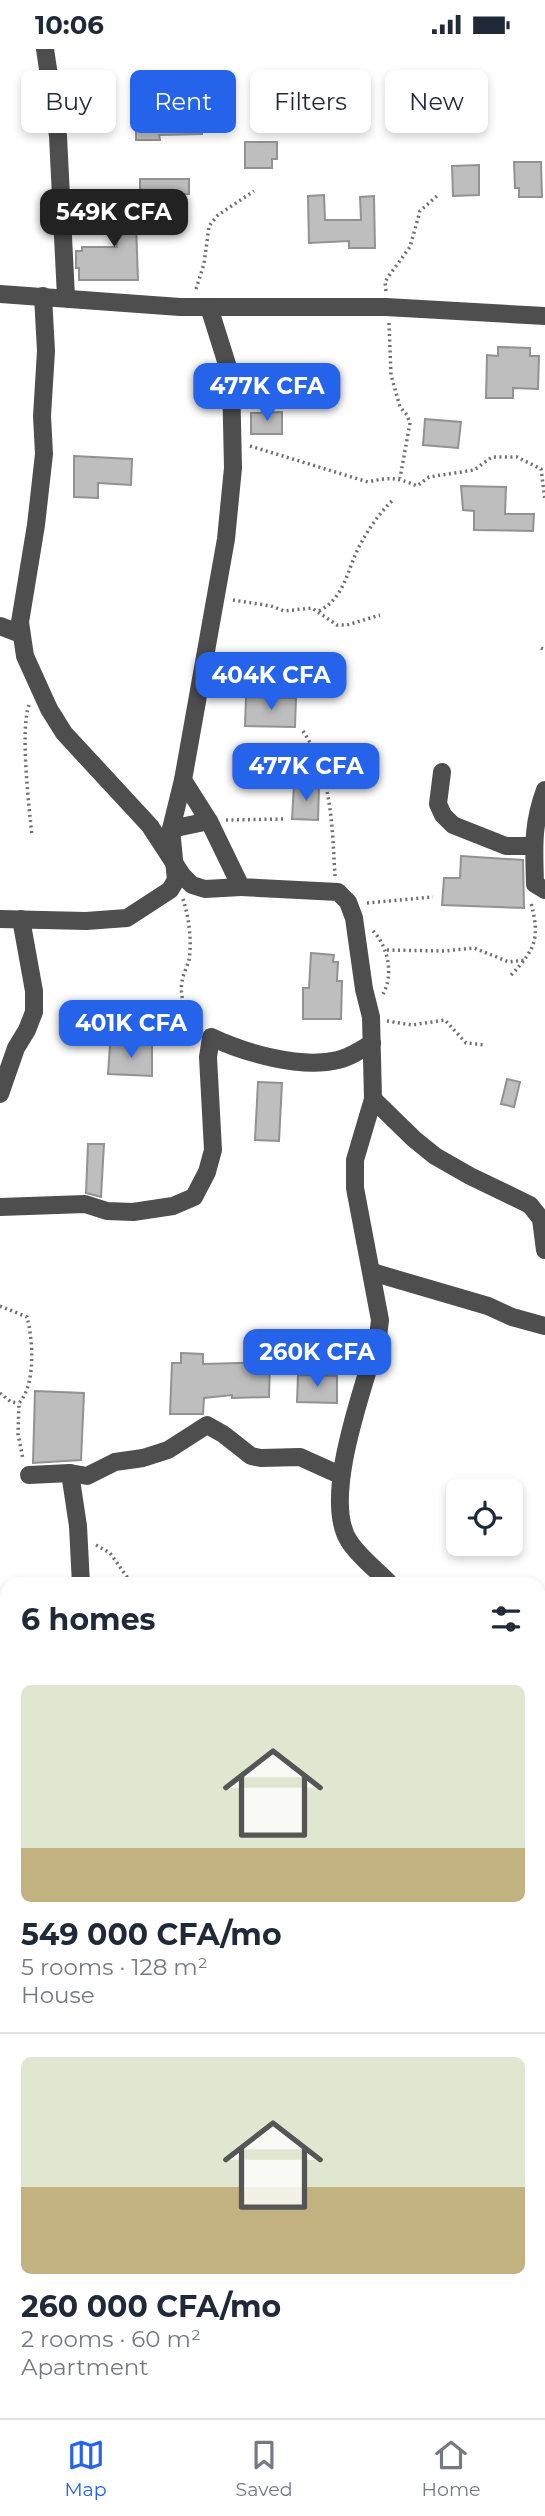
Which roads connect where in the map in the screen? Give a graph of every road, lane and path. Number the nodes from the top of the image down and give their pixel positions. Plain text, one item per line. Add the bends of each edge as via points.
1 (45, 49) edge
2 (254, 191) dead end
3 (438, 195) dead end
4 (0, 294) edge
5 (43, 296) junction
6 (66, 297) junction
7 (187, 307) junction
8 (209, 307) junction
9 (386, 307) junction
10 (545, 316) edge
11 (233, 441) junction
12 (543, 470) edge
13 (400, 478) junction
14 (394, 499) dead end
15 (545, 500) edge
16 (217, 597) junction
17 (319, 611) junction
18 (380, 615) dead end
19 (0, 626) edge
20 (21, 634) junction
21 (37, 683) junction
22 (303, 731) dead end
23 (442, 772) dead end
24 (183, 780) junction
25 (545, 790) edge
26 (286, 819) dead end
27 (209, 821) junction
28 (171, 829) junction
29 (32, 836) dead end
30 (533, 846) junction
31 (173, 859) junction
32 (176, 880) junction
33 (241, 887) junction
34 (540, 887) edge
35 (433, 897) dead end
36 (347, 904) junction
37 (0, 919) edge
38 (22, 919) junction
39 (387, 950) junction
40 (525, 960) junction
41 (511, 975) dead end
42 (371, 1017) junction
43 (211, 1037) junction
44 (372, 1043) junction
45 (486, 1045) dead end
46 (0, 1094) edge
47 (373, 1099) junction
48 (0, 1207) edge
49 (545, 1250) edge
50 (372, 1272) junction
51 (0, 1306) edge
52 (545, 1326) edge
53 (0, 1393) edge
54 (19, 1403) junction
55 (70, 1473) junction
56 (29, 1475) joint
57 (340, 1475) junction
58 (78, 1526) junction
59 (81, 1577) edge
60 (127, 1577) edge
61 (383, 1577) edge

1 - 6 street via 58,136
2 - 7 path via 209,226 199,283
3 - 9 path via 420,211 410,247 385,282
4 - 5 street
5 - 6 street
5 - 20 street via 44,454
6 - 7 street
7 - 8 street
8 - 9 street
8 - 11 street via 231,377
9 - 10 street
9 - 13 path via 391,375 400,408 410,422
11 - 13 path via 368,482
11 - 16 street
12 - 13 path via 517,457 492,457 474,470 429,477 417,486
12 - 15 path
14 - 17 path via 361,542 338,596
16 - 17 path via 284,611
16 - 24 street
17 - 18 path via 337,625
19 - 20 street
20 - 21 street
21 - 29 path via 26,712
21 - 31 street via 80,754 135,809
22 - 36 path via 323,768
23 - 30 street via 438,804 453,825 506,846
24 - 27 street
24 - 28 street
25 - 30 street
26 - 27 path
27 - 28 street
27 - 33 street
28 - 31 street
30 - 34 street
31 - 32 street
31 - 33 street via 192,885
32 - 38 street via 170,890 127,918
32 - 43 path via 190,929 189,959 181,983 183,1002 192,1023
33 - 36 street
34 - 40 path via 531,893 536,939
35 - 36 path
36 - 39 path
36 - 42 street
37 - 38 street
38 - 46 street via 34,1011
39 - 40 path via 474,948 509,962
39 - 42 path via 388,986
40 - 41 path
42 - 44 street
42 - 45 path via 412,1025 445,1020 466,1043
43 - 44 street via 263,1055 317,1063 339,1060
43 - 48 street via 213,1150 194,1197 173,1206 133,1212 85,1204
44 - 47 street
47 - 49 street via 435,1156 530,1205 541,1219
47 - 50 street via 355,1160 360,1225
50 - 52 street
50 - 57 street via 379,1304 379,1337
51 - 54 path via 27,1317 30,1328 28,1384
53 - 54 path
54 - 56 path via 19,1444
55 - 56 street
55 - 57 street via 87,1476 115,1462 155,1455 207,1425 251,1456 300,1457
55 - 58 street
57 - 61 street via 342,1524 349,1541
58 - 59 street
58 - 60 path via 90,1541 110,1553

